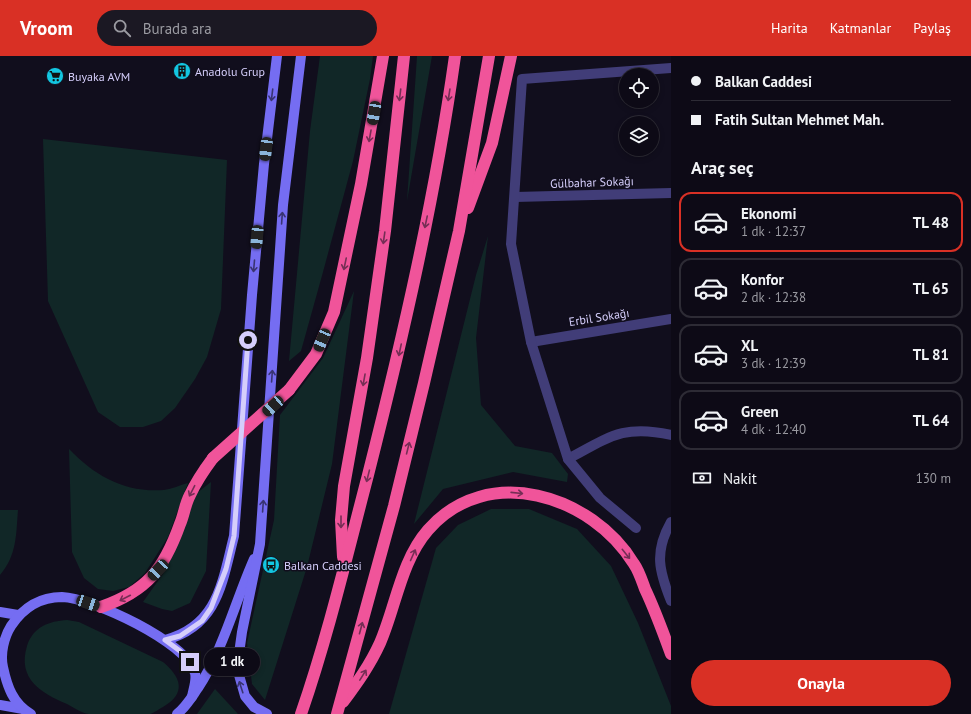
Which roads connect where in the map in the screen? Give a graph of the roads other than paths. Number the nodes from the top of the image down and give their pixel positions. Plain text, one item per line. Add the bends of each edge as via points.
1 (277, 56) edge
2 (301, 56) edge
3 (383, 56) edge
4 (404, 56) edge
5 (455, 56) edge
6 (489, 56) edge
7 (511, 56) edge
8 (671, 68) edge
9 (671, 193) edge
10 (515, 197) junction
11 (459, 231) junction
12 (671, 319) edge
13 (531, 342) junction
14 (671, 435) edge
15 (568, 458) junction
16 (670, 525) edge
17 (636, 528) dead end
18 (260, 544) junction
19 (343, 570) junction
20 (671, 601) edge
21 (101, 607) junction
22 (0, 612) edge
23 (18, 615) junction
24 (165, 640) junction
25 (671, 654) edge
26 (192, 697) junction
27 (0, 705) edge
28 (338, 710) edge
29 (27, 712) edge
30 (177, 714) edge
31 (267, 714) edge
32 (301, 714) edge

1 -> 24 street via 252,295 234,536 226,569 211,608 194,628 180,636
18 -> 2 street via 283,206
3 -> 21 highway, bridge via 361,184 334,312 316,354 289,390 213,458 189,496 171,549 158,570 142,587 130,595
4 -> 19 highway via 367,358 344,486 341,520
5 -> 19 highway via 439,160 398,355
6 - 11 highway
7 - 11 highway via 492,143
8 - 10 street via 522,79
9 - 10 street, Gülbahar Sokağı
10 - 13 street via 511,244
28 -> 11 highway via 394,506
12 - 13 street, Erbil Sokağı
13 - 15 street
14 - 15 street via 652,430 622,432
15 - 17 street via 600,498
16 - 20 street via 659,554 660,570
18 - 26 street via 218,652
31 -> 18 street via 254,707 245,696 237,668
19 - 32 highway
21 - 23 street via 76,598 61,597 45,599
21 - 24 street
22 - 23 street
23 - 29 street via 3,645 2,664 12,696
24 - 26 street via 190,662 195,674
28 -> 25 highway via 364,675 380,643 407,566 428,530 445,513 467,501 488,494 511,492 539,495 566,504 591,518 614,539 634,564
26 - 30 street
27 - 29 street

